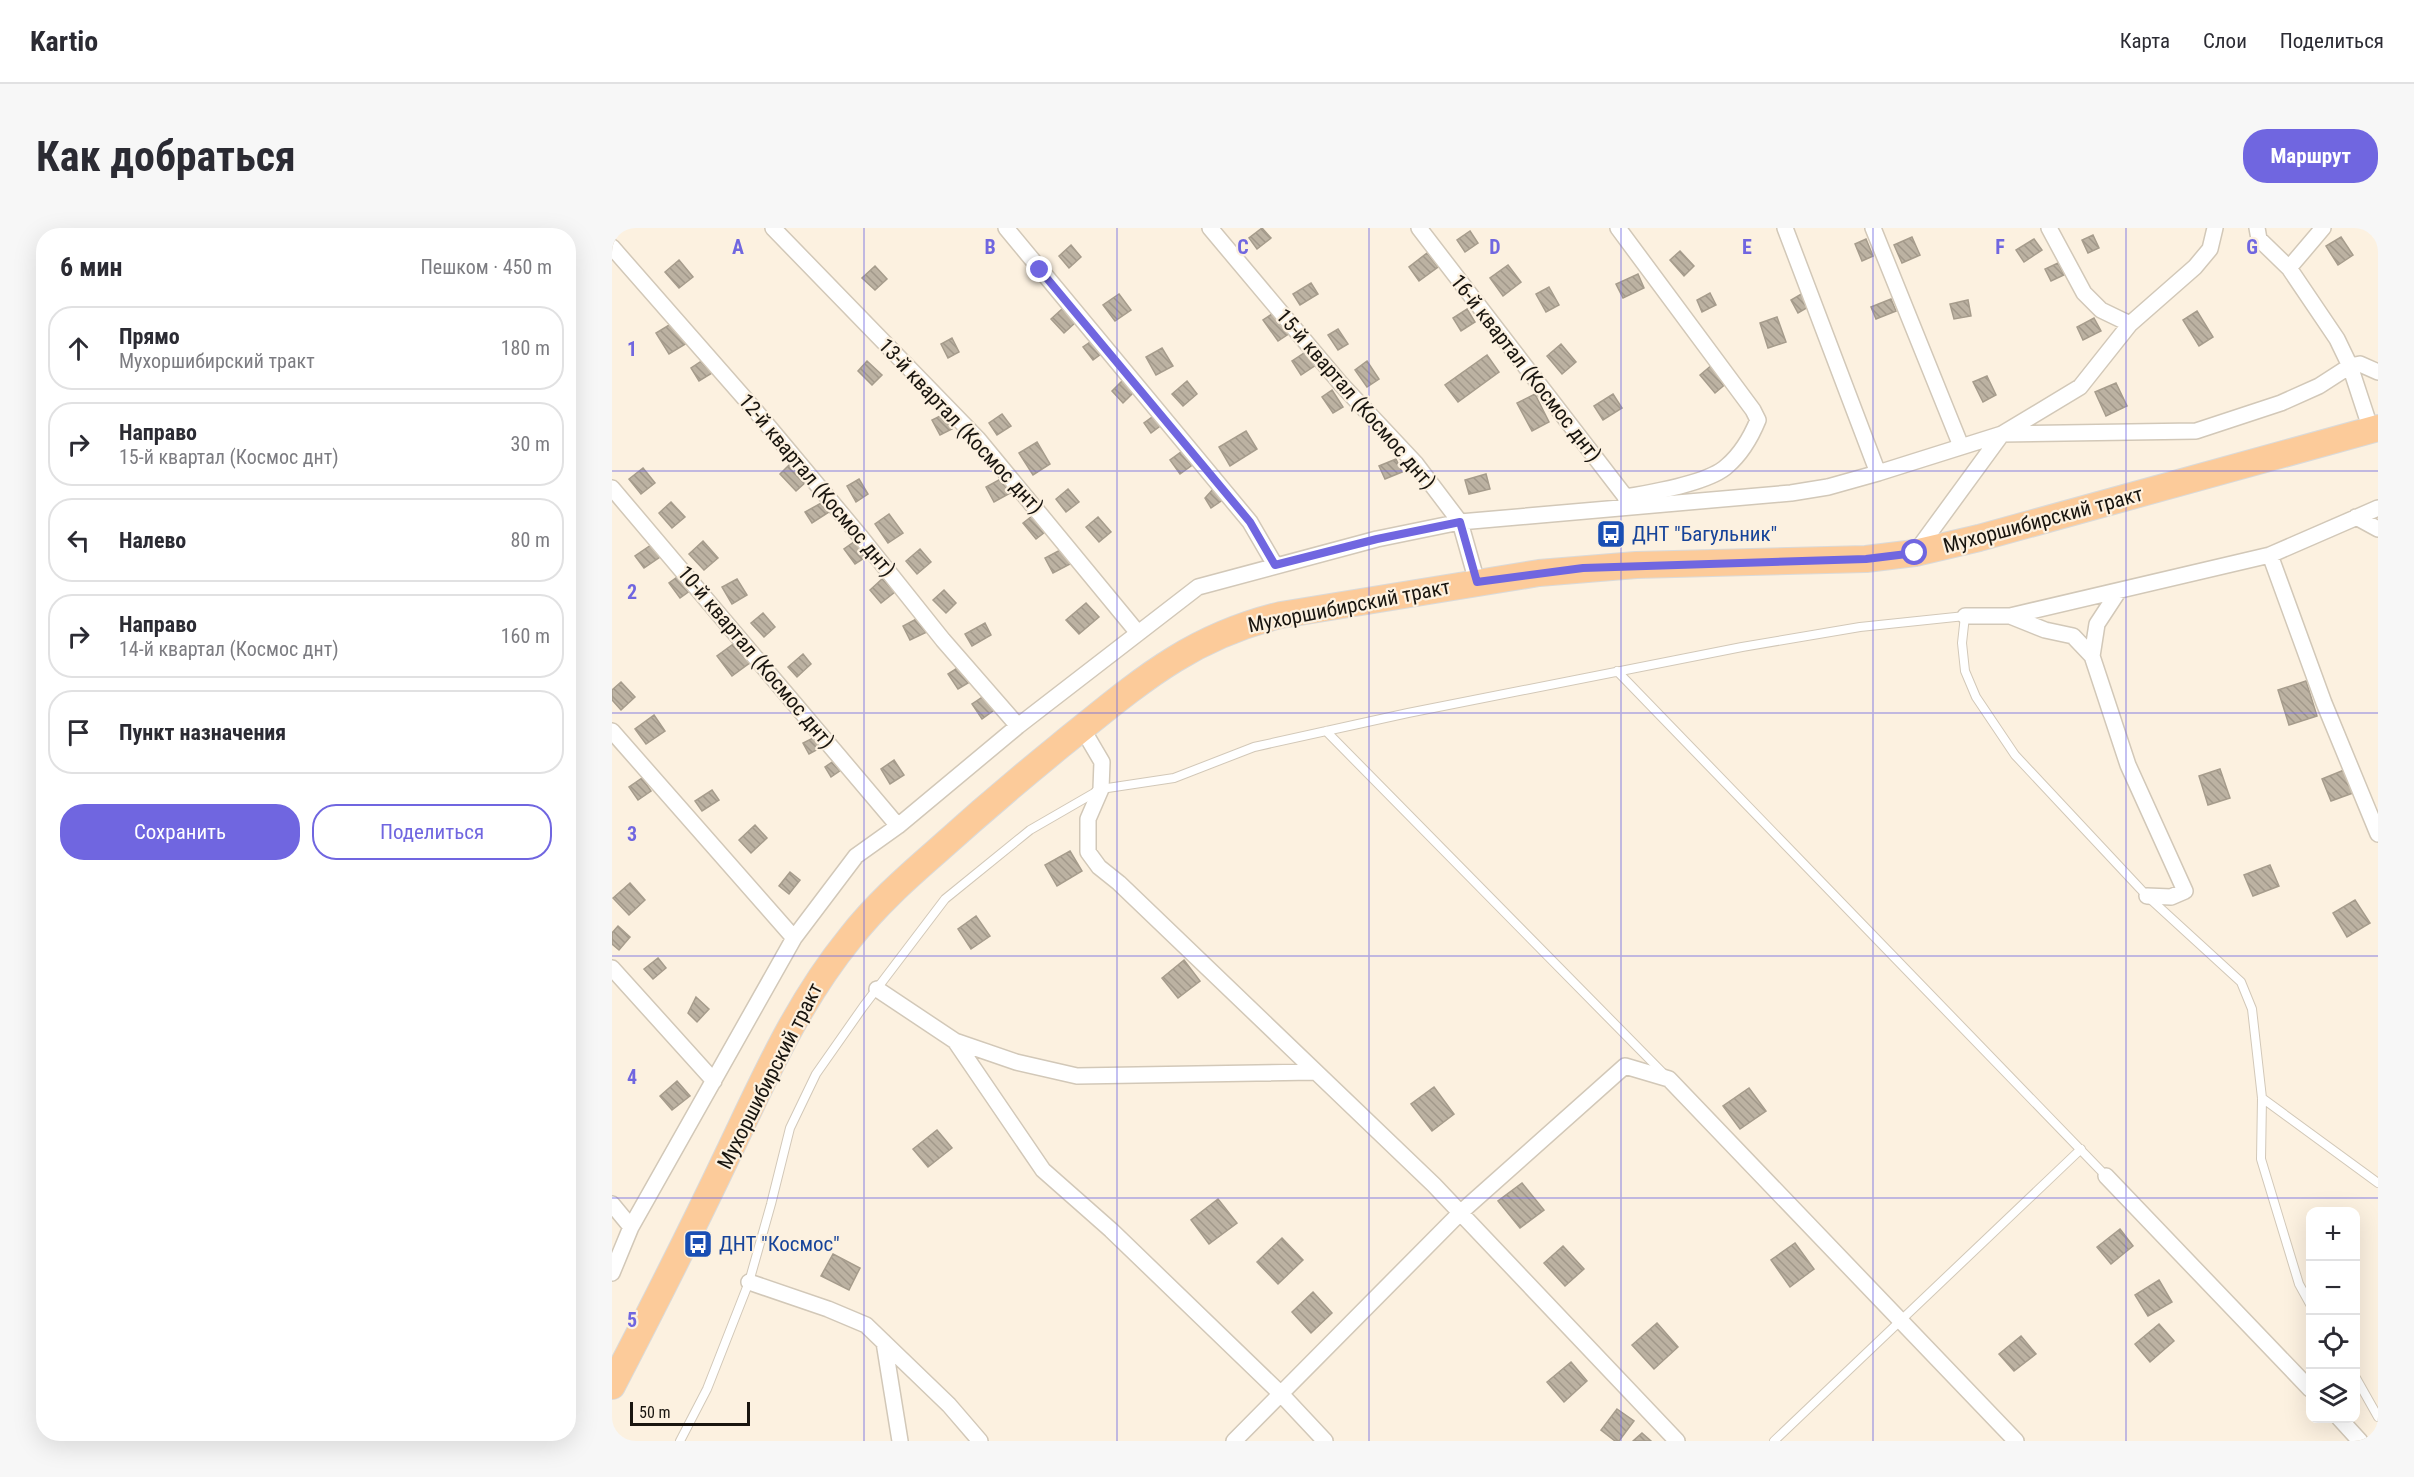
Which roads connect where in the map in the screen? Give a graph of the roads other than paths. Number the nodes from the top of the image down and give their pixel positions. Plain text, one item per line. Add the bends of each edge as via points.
1 (773, 228) edge
2 (1006, 228) edge
3 (1210, 228) edge
4 (1419, 228) edge
5 (1618, 228) edge
6 (1785, 228) edge
7 (1873, 228) edge
8 (2049, 228) edge
9 (2215, 228) edge
10 (2257, 228) edge
11 (2323, 228) edge
12 (612, 248) edge
13 (2289, 268) junction
14 (2130, 324) junction
15 (2350, 366) junction
16 (2378, 372) edge
17 (2375, 429) edge
18 (2002, 434) junction
19 (1961, 446) junction
20 (1878, 473) junction
21 (612, 488) edge
22 (1629, 502) junction
23 (2378, 508) edge
24 (2356, 517) junction
25 (1460, 522) junction
26 (2378, 529) edge
27 (1915, 553) junction
28 (2270, 555) junction
29 (1275, 565) junction
30 (1477, 582) junction
31 (2118, 592) junction
32 (1965, 615) junction
33 (2010, 616) junction
34 (1138, 633) junction
35 (2092, 656) junction
36 (1617, 671) junction
37 (1018, 726) junction
38 (1082, 728) junction
39 (612, 731) edge
40 (1326, 731) junction
41 (1101, 789) junction
42 (898, 825) junction
43 (2378, 834) edge
44 (2147, 896) junction
45 (794, 938) junction
46 (612, 968) edge
47 (877, 989) junction
48 (955, 1041) junction
49 (1313, 1071) junction
50 (1669, 1079) junction
51 (714, 1081) junction
52 (2262, 1098) junction
53 (2081, 1149) junction
54 (2106, 1176) joint
55 (2378, 1183) edge
56 (612, 1204) edge
57 (1460, 1213) junction
58 (631, 1227) junction
59 (612, 1273) edge
60 (749, 1282) junction
61 (2306, 1297) edge
62 (1901, 1320) junction
63 (884, 1342) junction
64 (2306, 1385) edge
65 (612, 1386) edge
66 (2360, 1387) edge
67 (1281, 1394) junction
68 (2378, 1418) edge
69 (2343, 1423) edge
70 (680, 1441) edge
71 (900, 1441) edge
72 (980, 1441) edge
73 (1234, 1441) edge
74 (1325, 1441) edge
75 (1677, 1441) edge
76 (1774, 1441) edge
77 (2016, 1441) edge
78 (2360, 1441) edge

1 - 34 street, 13-й квартал (Космос днт) via 978,439
2 - 29 street via 1250,522
3 - 25 street, 15-й квартал (Космос днт) via 1341,384 1416,465
4 - 22 street, 16-й квартал (Космос днт)
5 - 22 street via 1758,420 1725,468
6 - 20 street
7 - 19 street
8 - 14 street via 2084,293 2100,310
9 - 14 street via 2210,249 2195,267
10 - 13 street via 2259,239
11 - 13 street
12 - 37 street, 12-й квартал (Космос днт) via 754,409
13 - 15 street via 2337,339
14 - 18 street via 2080,387
15 - 16 street via 2360,364
15 - 17 street
15 - 18 street via 2281,403 2196,431
17 - 27 main road, Мухоршибирский тракт
18 - 19 street
18 - 27 street
19 - 20 street
20 - 22 street via 1791,493
21 - 42 street, 10-й квартал (Космос днт)
22 - 25 street
23 - 24 street
24 - 26 street
24 - 28 street
25 - 29 street
25 - 30 street, 15-й квартал (Космос днт)
27 - 30 main road, Мухоршибирский тракт via 1866,559 1583,568
28 - 31 street
28 - 43 street via 2324,703
29 - 34 street via 1198,588
30 - 38 main road, Мухоршибирский тракт via 1315,608 1228,631 1162,665
31 - 33 street
31 - 35 street via 2097,624
32 - 33 street
32 - 36 lane via 1860,627
32 - 44 lane via 1965,671 1976,698 2015,755
33 - 35 street via 2044,630 2073,636
34 - 37 street
35 - 44 street via 2128,765 2185,891 2171,897
36 - 40 lane
36 - 53 lane
37 - 42 street
38 - 41 street via 1102,762
38 - 65 main road, Мухоршибирский тракт via 908,877 866,918 830,964 791,1026
39 - 45 street
40 - 41 lane via 1254,747 1174,778
40 - 50 lane
41 - 47 lane via 1030,830 945,899
41 - 49 street via 1088,819 1088,852 1099,867
42 - 45 street via 856,856
44 - 52 lane via 2241,982 2252,1009
45 - 51 street
46 - 51 street
47 - 48 street
47 - 60 lane via 816,1074 790,1128
48 - 49 street via 1016,1062 1077,1076
48 - 67 street via 1044,1170
49 - 57 street
50 - 57 street via 1624,1066
50 - 62 street
51 - 58 street
52 - 55 lane
52 - 61 lane via 2261,1159
53 - 54 lane
53 - 62 lane
54 - 64 street
56 - 58 street
57 - 67 street
57 - 75 street
58 - 59 street
60 - 63 street via 866,1325
60 - 70 lane via 707,1389
62 - 76 lane
62 - 77 street
63 - 71 street
63 - 72 street via 949,1404
66 - 68 lane
67 - 73 street
67 - 74 street
69 - 78 street

